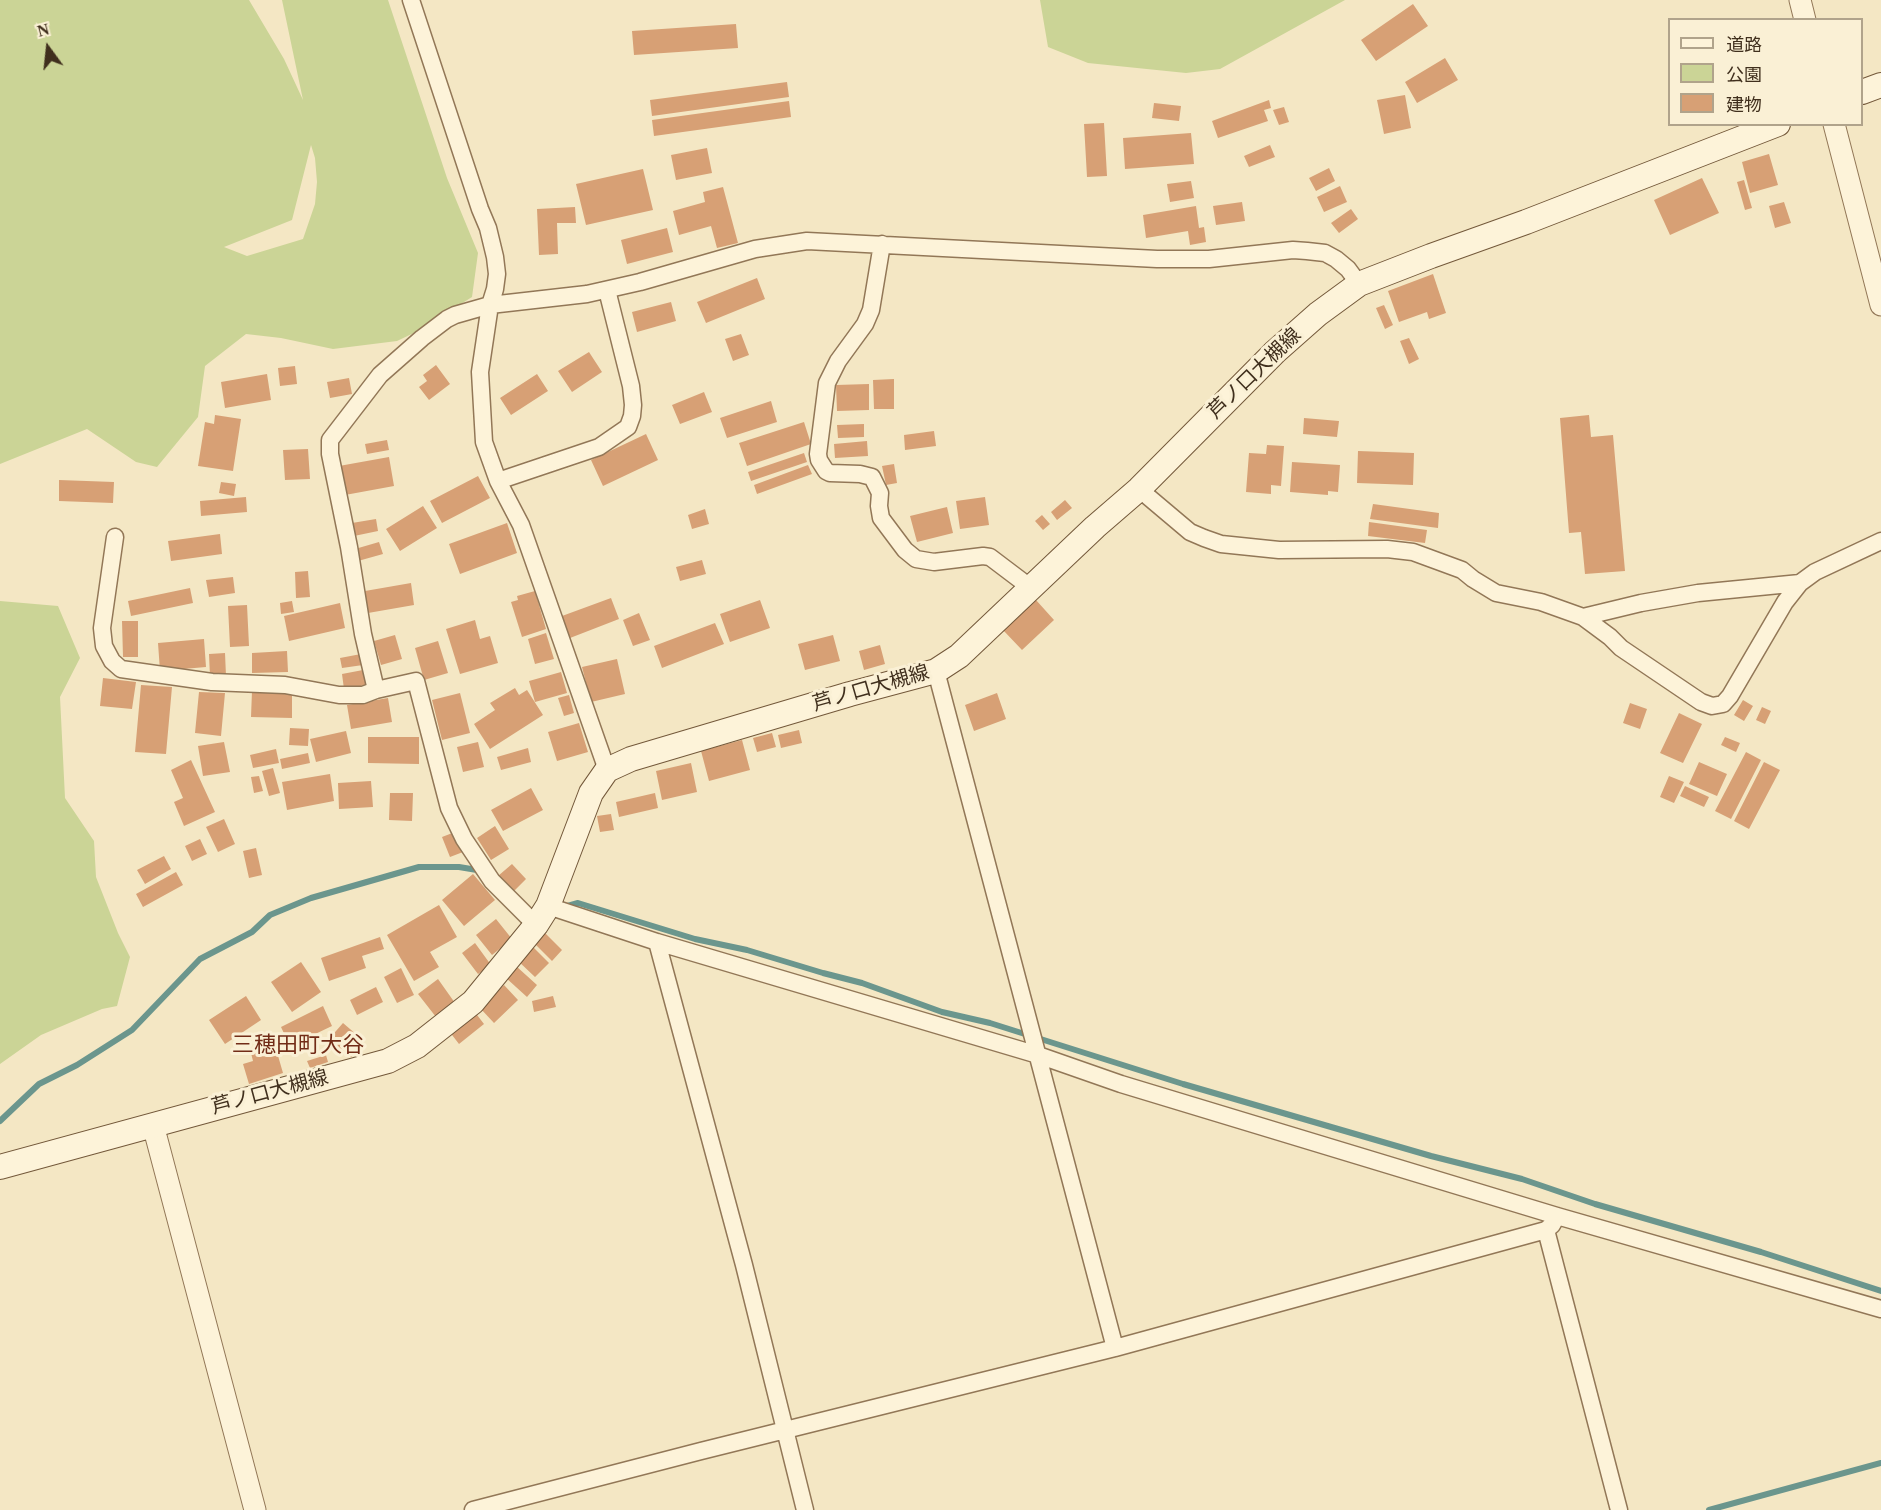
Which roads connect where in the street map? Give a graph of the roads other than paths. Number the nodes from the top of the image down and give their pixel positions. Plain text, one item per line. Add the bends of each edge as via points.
1 (411, 0) edge
2 (1800, 0) edge
3 (1804, 18) edge
4 (1881, 85) edge
5 (1863, 92) edge
6 (1773, 126) edge
7 (1835, 126) edge
8 (882, 244) junction
9 (1359, 284) junction
10 (608, 290) junction
11 (490, 304) junction
12 (1881, 305) edge
13 (498, 481) junction
14 (1139, 489) junction
15 (115, 537) dead end
16 (1881, 541) edge
17 (1800, 583) junction
18 (1031, 588) junction
19 (1583, 617) junction
20 (936, 672) junction
21 (376, 690) junction
22 (607, 770) junction
23 (542, 916) junction
24 (657, 942) junction
25 (1038, 1055) junction
26 (153, 1125) junction
27 (0, 1167) edge
28 (1552, 1223) junction
29 (1881, 1310) edge
30 (1115, 1348) junction
31 (785, 1430) junction
32 (255, 1510) edge
33 (473, 1510) edge
34 (805, 1510) edge
35 (1619, 1510) edge

1 - 11 street via 488,228 497,274
2 - 3 street
4 - 5 main road
6 - 9 main road, 芦ノ口大槻線
7 - 12 street
8 - 9 street via 1209,260 1307,251 1336,259
8 - 10 street via 807,241 755,249
8 - 18 street via 871,310 827,383 819,460 830,473 872,477 880,493 881,518 916,559 934,562 990,557
9 - 14 main road, 芦ノ口大槻線 via 1275,352
10 - 11 street
10 - 13 street via 631,386 633,405 628,427 599,447
11 - 13 street via 480,372 484,442
11 - 21 street via 447,319 422,338 380,375 330,440
13 - 22 street via 525,535
14 - 18 main road, 芦ノ口大槻線
14 - 19 street via 1190,532 1221,544 1279,550 1413,552 1462,570 1496,593 1541,602
15 - 21 street via 102,628 104,646 112,662 121,669 212,682 285,685 339,695 363,695
16 - 17 street
17 - 19 street via 1698,593
17 - 19 street via 1730,696 1723,704 1712,706 1621,648
18 - 20 main road, 芦ノ口大槻線 via 959,656
20 - 22 main road, 芦ノ口大槻線 via 850,694
20 - 25 street
21 - 23 street via 416,681 449,808 464,839 492,881
22 - 23 main road, 芦ノ口大槻線 via 591,793
23 - 24 street
23 - 26 main road, 芦ノ口大槻線 via 473,1002 417,1047 388,1061
24 - 25 street
24 - 31 street
25 - 28 street
25 - 30 street
26 - 27 main road, 芦ノ口大槻線
26 - 32 street
28 - 29 street
28 - 30 street
28 - 35 street
30 - 31 street
31 - 33 street
31 - 34 street

